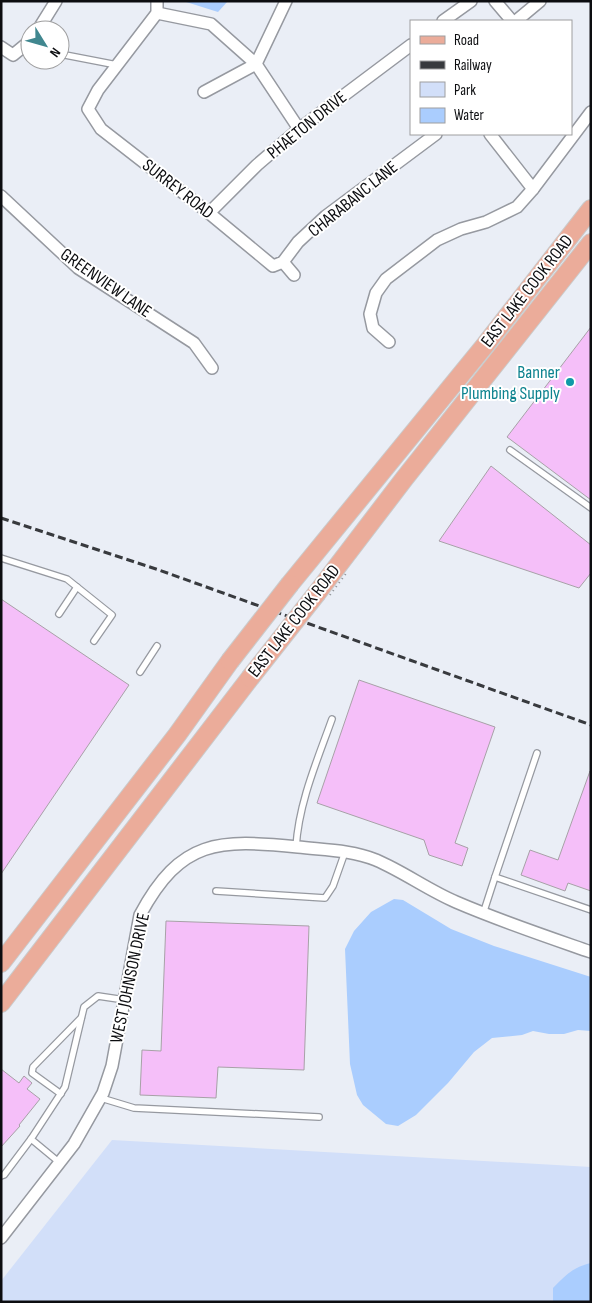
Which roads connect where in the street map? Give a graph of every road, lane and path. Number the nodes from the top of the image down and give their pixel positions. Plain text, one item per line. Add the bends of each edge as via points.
1 (56, 1) edge
2 (286, 1) edge
3 (471, 1) edge
4 (494, 1) edge
5 (540, 1) edge
6 (157, 7) edge
7 (44, 20) edge
8 (444, 20) edge
9 (511, 20) edge
10 (517, 20) edge
11 (410, 46) edge
12 (1, 47) edge
13 (20, 49) edge
14 (70, 56) edge
15 (256, 64) junction
16 (117, 65) junction
17 (204, 92) dead end
18 (591, 112) edge
19 (300, 129) junction
20 (435, 135) edge
21 (491, 135) edge
22 (533, 190) junction
23 (2, 197) edge
24 (591, 210) edge
25 (209, 213) junction
26 (591, 243) edge
27 (278, 264) junction
28 (294, 275) dead end
29 (389, 342) dead end
30 (212, 368) dead end
31 (510, 450) dead end
32 (591, 508) edge
33 (1, 558) edge
34 (77, 587) junction
35 (59, 614) dead end
36 (94, 642) dead end
37 (156, 646) dead end
38 (140, 672) dead end
39 (332, 719) dead end
40 (537, 753) dead end
41 (296, 847) junction
42 (345, 852) junction
43 (494, 877) junction
44 (216, 891) dead end
45 (591, 910) edge
46 (483, 914) junction
47 (591, 952) edge
48 (1, 963) edge
49 (125, 1000) junction
50 (1, 1003) edge
51 (82, 1017) junction
52 (61, 1094) junction
53 (101, 1098) junction
54 (319, 1117) dead end
55 (31, 1139) junction
56 (60, 1163) junction
57 (1, 1176) edge
58 (1, 1238) edge

1 - 7 street
2 - 15 street
3 - 8 street
4 - 9 street
5 - 10 street
6 - 15 street via 210,24
6 - 16 street
11 - 19 street, PHAETON DRIVE
12 - 13 street via 13,55
14 - 16 lane
15 - 17 street
15 - 19 street
16 - 25 street, SURREY ROAD via 88,109 101,129
18 - 22 street
19 - 25 street, PHAETON DRIVE via 257,165
20 - 27 street, CHARABANC LANE via 326,216
21 - 22 street
22 - 29 street via 517,207 437,240 386,279 376,293 370,314 373,328
23 - 30 street, GREENVIEW LANE via 78,268 194,343
24 - 48 main road, EAST LAKE COOK ROAD, bridge via 290,584
25 - 27 street, SURREY ROAD
26 - 50 main road, EAST LAKE COOK ROAD, bridge via 404,479
27 - 28 street, SURREY ROAD
31 - 32 lane
33 - 34 lane via 67,579
34 - 35 lane
34 - 36 lane via 112,616
37 - 38 lane
39 - 41 lane via 304,798
40 - 43 lane
41 - 42 street, WEST JOHNSON DRIVE
41 - 49 street, WEST JOHNSON DRIVE via 230,844 209,848 176,866 152,894 140,915
42 - 44 lane via 333,886 325,898
42 - 46 street, WEST JOHNSON DRIVE via 398,870 450,900
43 - 45 lane
43 - 46 lane
46 - 47 street, WEST JOHNSON DRIVE
49 - 51 lane via 98,996 84,1007
49 - 53 street, WEST JOHNSON DRIVE via 112,1066
51 - 52 lane via 66,1087
51 - 52 lane via 33,1068 32,1073
52 - 55 lane
53 - 54 lane via 134,1108
53 - 56 street, WEST JOHNSON DRIVE
55 - 56 lane
55 - 57 lane
56 - 58 street, WEST JOHNSON DRIVE

